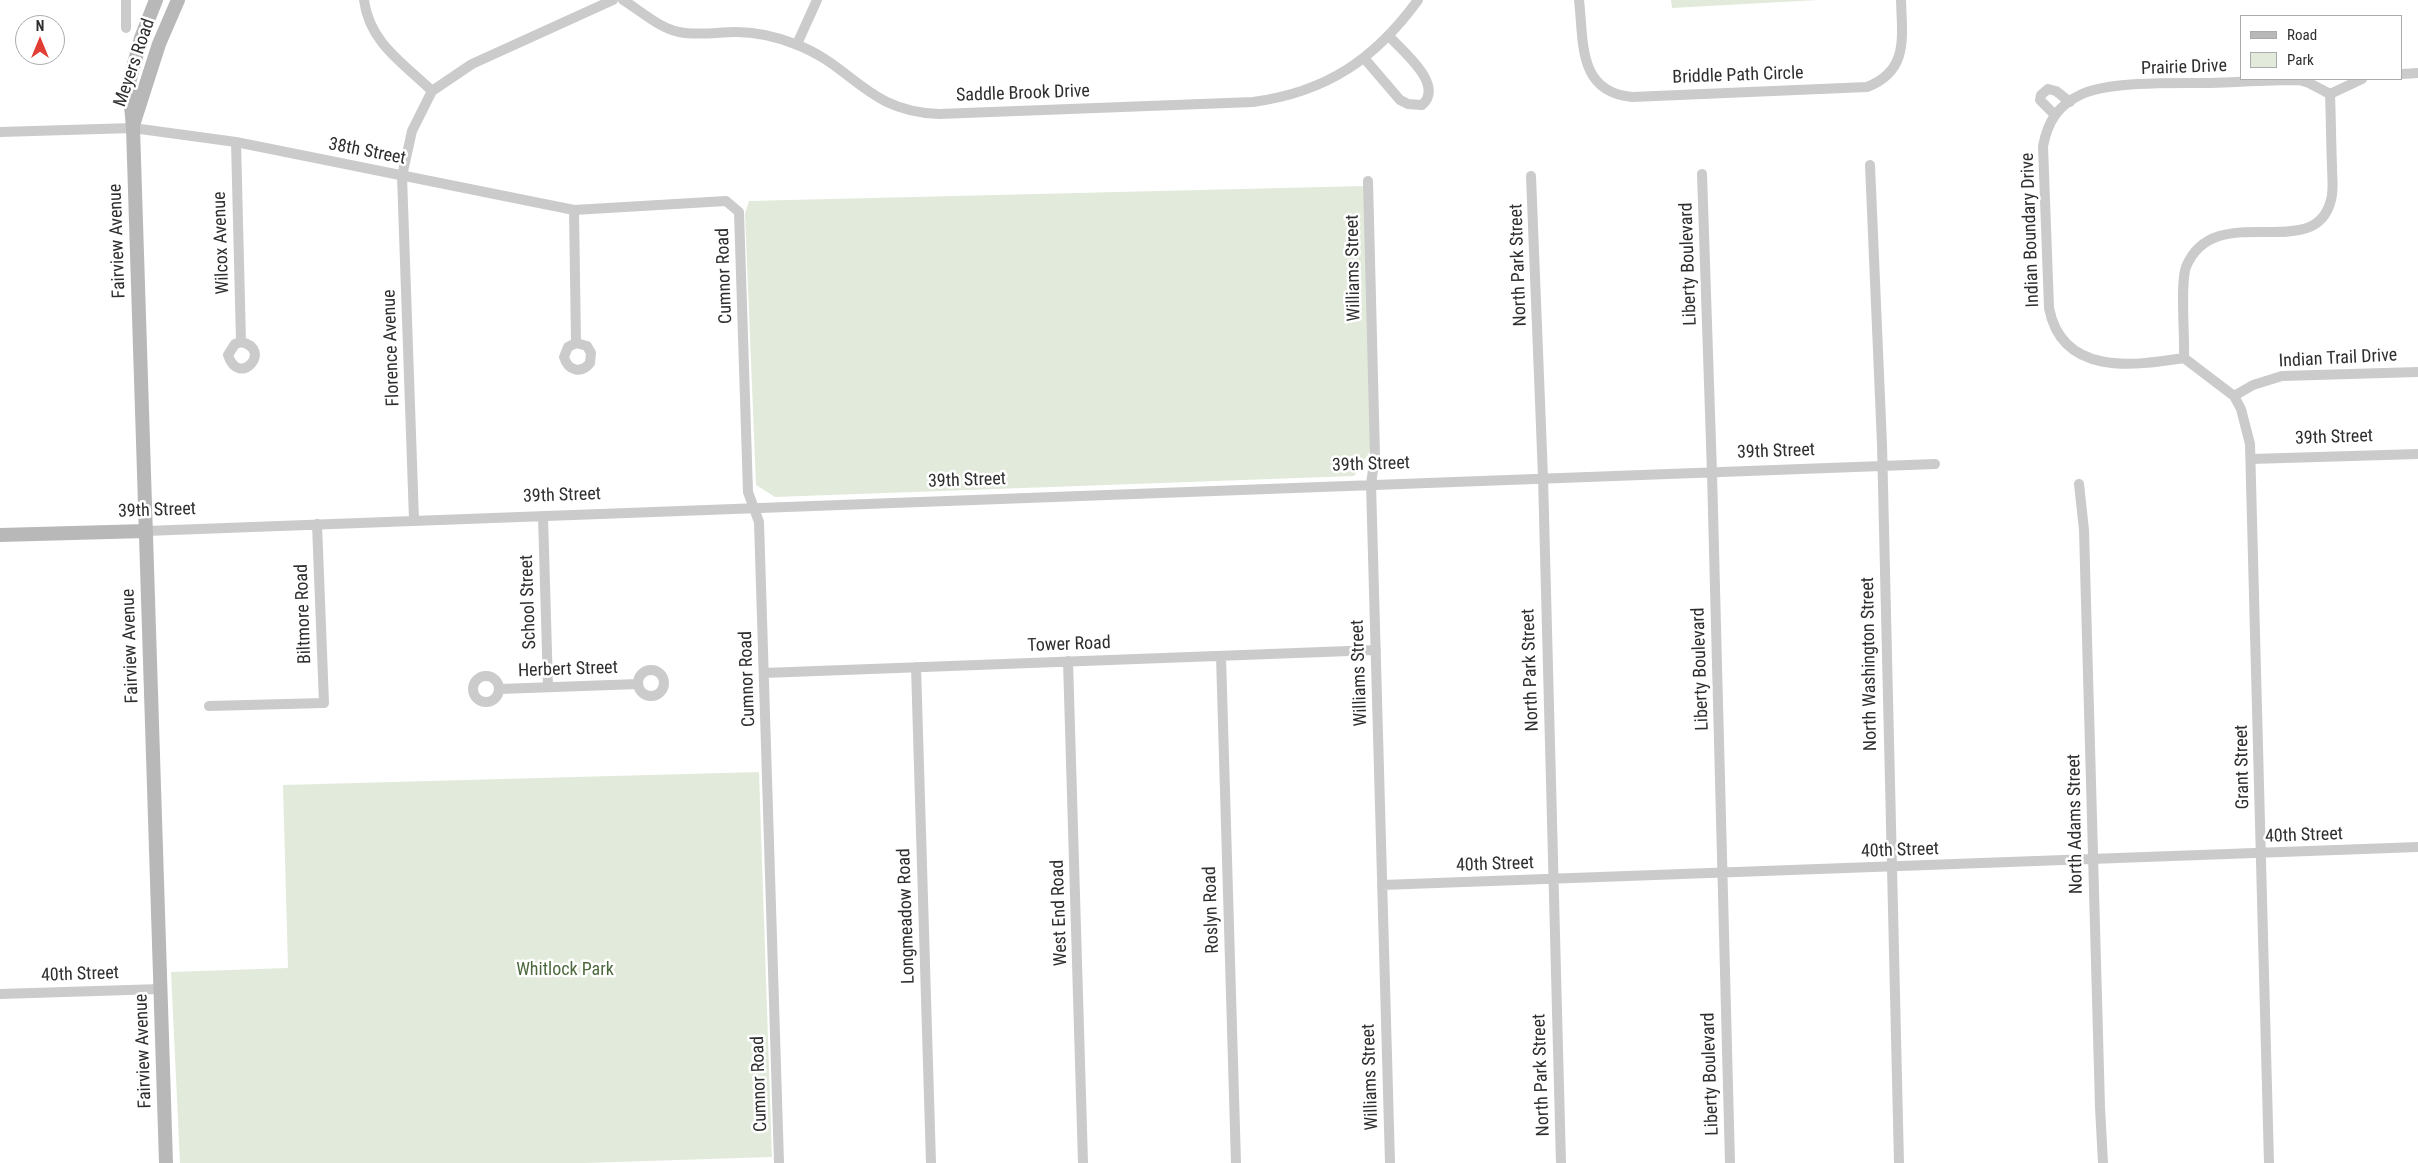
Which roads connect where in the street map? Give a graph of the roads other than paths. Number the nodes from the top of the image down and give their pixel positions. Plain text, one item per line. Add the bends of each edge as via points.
1 (126, 0) edge
2 (156, 0) edge
3 (178, 0) edge
4 (364, 0) edge
5 (613, 0) edge
6 (623, 0) edge
7 (817, 0) edge
8 (1418, 0) edge
9 (1579, 0) edge
10 (1901, 0) edge
11 (126, 28) dead end
12 (1389, 36) junction
13 (797, 44) junction
14 (1364, 58) junction
15 (2418, 73) edge
16 (2403, 74) edge
17 (2360, 80) edge
18 (432, 91) junction
19 (2330, 94) junction
20 (2068, 103) junction
21 (2054, 114) junction
22 (133, 128) junction
23 (0, 132) edge
24 (236, 142) junction
25 (1870, 165) dead end
26 (1702, 174) dead end
27 (402, 176) junction
28 (1531, 176) dead end
29 (1368, 181) dead end
30 (726, 201) joint
31 (574, 210) junction
32 (241, 342) dead end
33 (576, 343) dead end
34 (2184, 358) junction
35 (2418, 372) edge
36 (2234, 396) junction
37 (2418, 454) edge
38 (2250, 459) junction
39 (1935, 464) dead end
40 (1881, 467) junction
41 (1712, 473) junction
42 (1543, 477) junction
43 (1371, 484) junction
44 (2079, 484) dead end
45 (754, 508) junction
46 (543, 516) junction
47 (414, 520) junction
48 (317, 524) junction
49 (146, 530) junction
50 (0, 535) edge
51 (1376, 650) junction
52 (1220, 656) junction
53 (1068, 661) junction
54 (916, 667) junction
55 (764, 673) junction
56 (638, 684) dead end
57 (548, 687) junction
58 (500, 689) dead end
59 (209, 706) dead end
60 (2418, 847) edge
61 (2262, 853) junction
62 (2093, 860) junction
63 (1892, 867) junction
64 (1722, 874) junction
65 (1553, 880) junction
66 (1382, 885) junction
67 (161, 989) junction
68 (0, 994) edge
69 (166, 1163) edge
70 (779, 1163) edge
71 (931, 1163) edge
72 (1083, 1163) edge
73 (1236, 1163) edge
74 (1390, 1163) edge
75 (1561, 1163) edge
76 (1730, 1163) edge
77 (1899, 1163) edge
78 (2103, 1163) edge
79 (2269, 1163) edge

1 - 11 street
2 - 22 street, Meyers Road via 140,38 129,83
3 - 22 street, Meyers Road via 159,44
4 - 18 street via 378,40
5 - 18 street via 472,64
6 - 13 street, Saddle Brook Drive via 664,26 680,32 751,32
7 - 13 street
8 - 12 street, Saddle Brook Drive
9 - 10 street, Briddle Path Circle via 1589,70 1598,84 1613,93 1632,97 1867,87 1889,75 1899,59 1902,47
12 - 14 street, Saddle Brook Drive
12 - 14 street via 1427,79 1429,91 1422,106 1400,100
13 - 14 street, Saddle Brook Drive via 824,59 881,101 907,110 939,114 1253,102 1293,95 1318,86
15 - 16 street
17 - 19 street
18 - 27 street, Florence Avenue via 412,131
19 - 20 street, Prairie Drive via 2299,80 2159,84 2104,88 2085,93
19 - 34 street via 2333,190 2330,207 2320,220 2304,230 2225,234 2200,245 2184,275
20 - 21 street
20 - 21 street via 2056,91 2048,89 2040,100
21 - 34 street, Indian Boundary Drive via 2046,134 2043,159 2049,308 2054,325 2066,343 2102,363 2155,363
22 - 23 street, 38th Street
22 - 24 street, 38th Street
22 - 49 street, Fairview Avenue
24 - 27 street, 38th Street
24 - 32 street, Wilcox Avenue
25 - 40 street, North Washington Street
26 - 41 street, Liberty Boulevard
27 - 31 street, 38th Street
27 - 47 street, Florence Avenue
28 - 42 street, North Park Street
29 - 43 street, Williams Street via 1374,456
30 - 31 street, 38th Street
30 - 45 street, Cumnor Road via 739,212 748,492
31 - 33 street
34 - 36 street
35 - 36 street, Indian Trail Drive via 2282,376 2252,385
36 - 38 street via 2245,424
37 - 38 street, 39th Street
38 - 61 street, Grant Street
39 - 40 street, 39th Street
40 - 41 street, 39th Street
40 - 63 street, North Washington Street
41 - 42 street, 39th Street
41 - 64 street, Liberty Boulevard
42 - 43 street, 39th Street
42 - 65 street, North Park Street
43 - 45 street, 39th Street
43 - 51 street, Williams Street
44 - 62 street, North Adams Street via 2084,530
45 - 46 street, 39th Street
45 - 55 street, Cumnor Road via 759,522
46 - 47 street, 39th Street
46 - 57 street, School Street
47 - 48 street, 39th Street
48 - 49 street, 39th Street
48 - 59 street, Biltmore Road via 324,703
49 - 50 street, 39th Street
49 - 67 street, Fairview Avenue
51 - 52 street, Tower Road
51 - 66 street, Williams Street
52 - 53 street, Tower Road
52 - 73 street, Roslyn Road
53 - 54 street, Tower Road
53 - 72 street, West End Road
54 - 55 street, Tower Road
54 - 71 street, Longmeadow Road
55 - 70 street, Cumnor Road
56 - 57 street, Herbert Street
57 - 58 street, Herbert Street
60 - 61 street, 40th Street
61 - 62 street, 40th Street
61 - 79 street, Grant Street
62 - 63 street, 40th Street
62 - 78 street, North Adams Street
63 - 64 street, 40th Street
63 - 77 street, North Washington Street
64 - 65 street, 40th Street
64 - 76 street, Liberty Boulevard
65 - 66 street, 40th Street
65 - 75 street, North Park Street
66 - 74 street, Williams Street
67 - 68 street, 40th Street
67 - 69 street, Fairview Avenue

